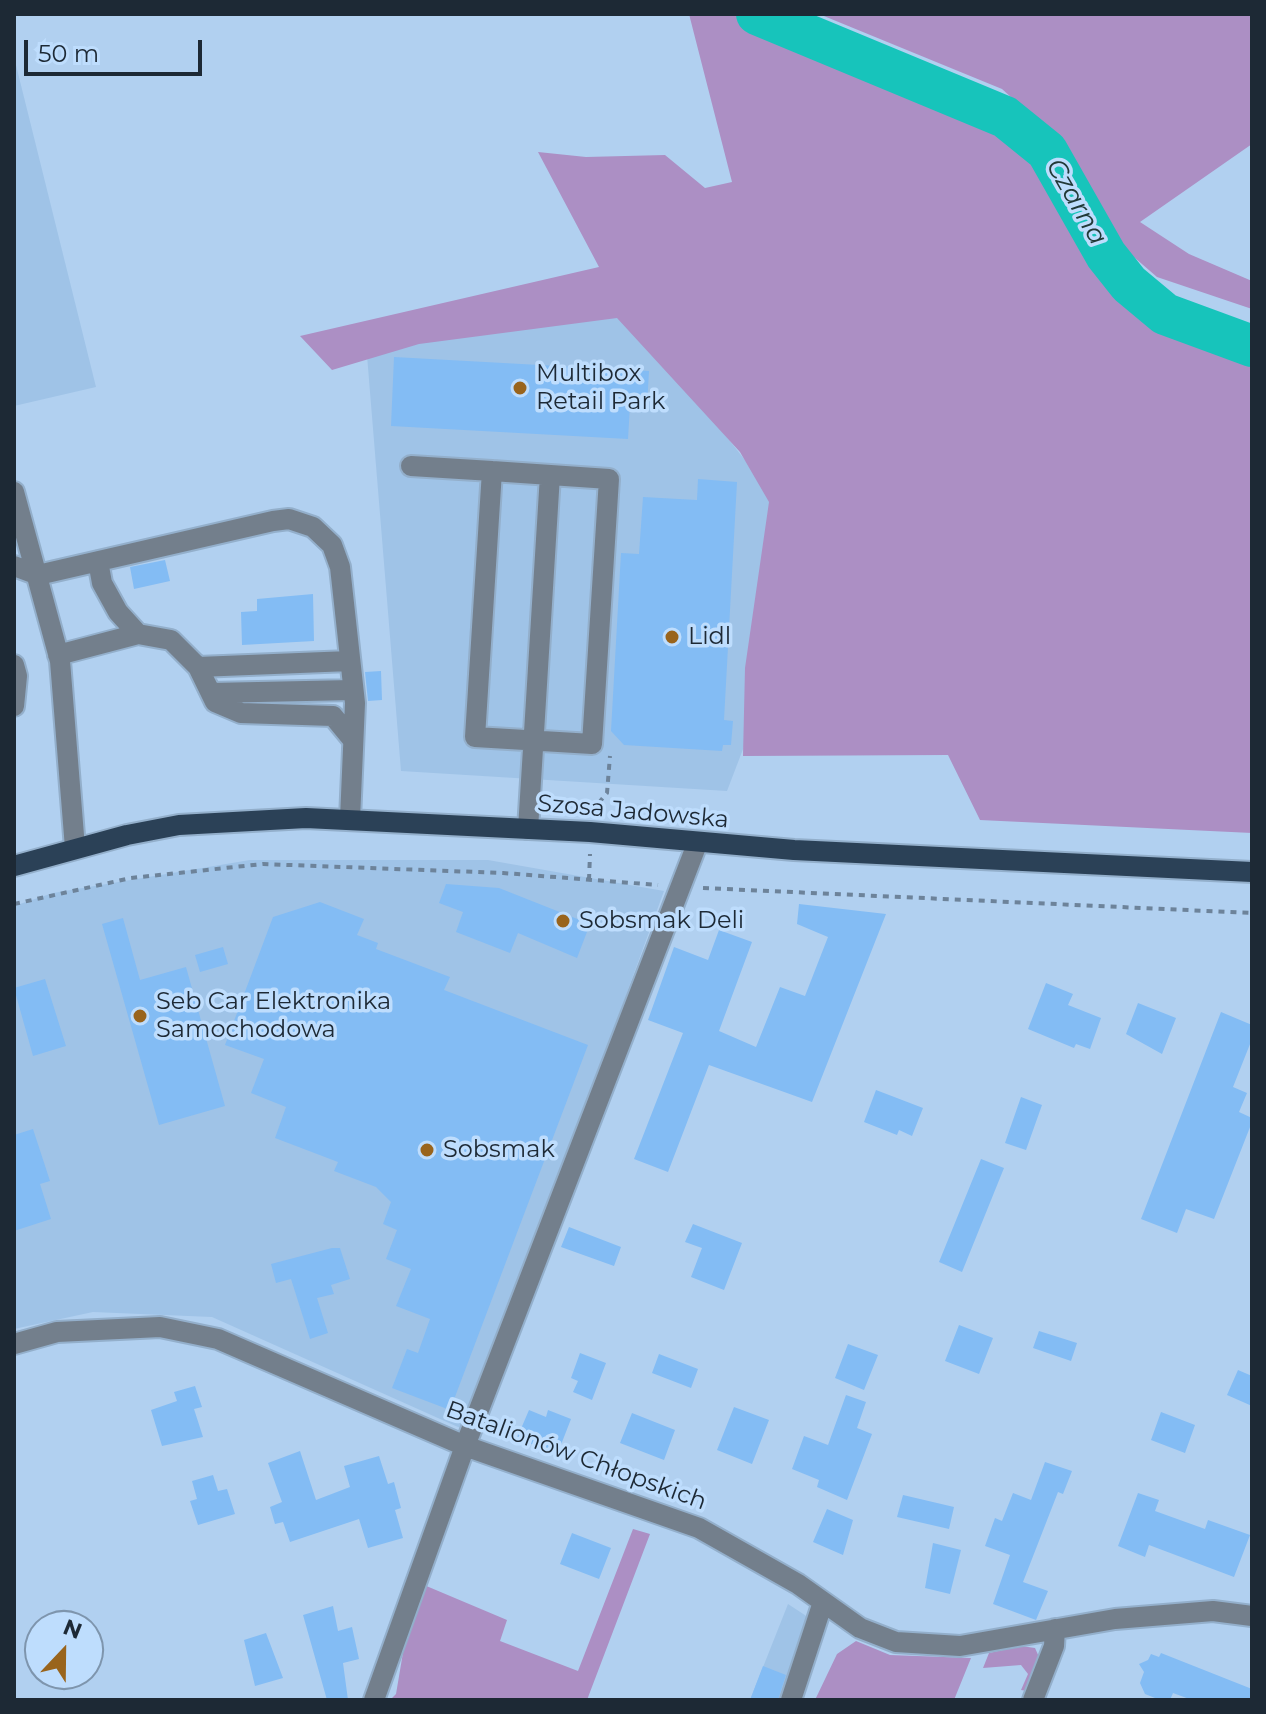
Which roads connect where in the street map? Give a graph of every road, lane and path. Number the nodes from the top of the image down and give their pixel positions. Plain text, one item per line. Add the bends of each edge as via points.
1 (411, 466) dead end
2 (492, 471) junction
3 (550, 475) junction
4 (14, 492) edge
5 (98, 561) junction
6 (14, 566) edge
7 (38, 575) junction
8 (138, 634) junction
9 (58, 655) junction
10 (350, 661) junction
11 (14, 665) edge
12 (198, 667) junction
13 (353, 690) junction
14 (211, 693) junction
15 (14, 706) edge
16 (352, 739) junction
17 (533, 741) junction
18 (611, 743) dead end
19 (591, 815) dead end
20 (350, 819) junction
21 (528, 829) junction
22 (697, 844) junction
23 (75, 848) junction
24 (590, 850) dead end
25 (14, 866) edge
26 (1252, 872) edge
27 (589, 880) junction
28 (683, 887) junction
29 (14, 904) edge
30 (1252, 913) edge
31 (14, 1344) edge
32 (465, 1446) junction
33 (823, 1602) junction
34 (1252, 1616) edge
35 (1055, 1629) junction
36 (374, 1700) edge
37 (791, 1700) edge
38 (1033, 1700) edge

1 - 2 street
2 - 3 street
2 - 17 street via 475,737
3 - 17 street
3 - 17 street via 609,479 592,744
4 - 7 street
5 - 7 street
5 - 8 street via 102,583
5 - 10 street via 273,521 302,522 323,536 337,556
6 - 7 street
7 - 9 street
8 - 9 street
8 - 12 street via 171,640
9 - 23 street
10 - 12 street
10 - 13 street
11 - 15 street
12 - 14 street
13 - 14 street
13 - 16 street
14 - 16 street via 215,702 241,713 333,716
16 - 20 street
17 - 21 street
18 - 19 path via 607,793
20 - 21 main road, Szosa Jadowska
20 - 23 main road, Szosa Jadowska via 218,821
21 - 22 main road, Szosa Jadowska
22 - 26 main road, Szosa Jadowska
22 - 28 street
23 - 25 main road, Szosa Jadowska
24 - 27 path
27 - 28 path
27 - 29 path via 263,864 131,878
28 - 30 path
28 - 32 street
31 - 32 street, Batalionów Chłopskich via 57,1332 160,1327 218,1339
32 - 33 street, Batalionów Chłopskich via 699,1528
32 - 36 street
33 - 35 street, Batalionów Chłopskich via 868,1633 915,1645 960,1646
33 - 37 street
34 - 35 street, Batalionów Chłopskich via 1213,1611 1166,1614
35 - 38 street via 1054,1646

